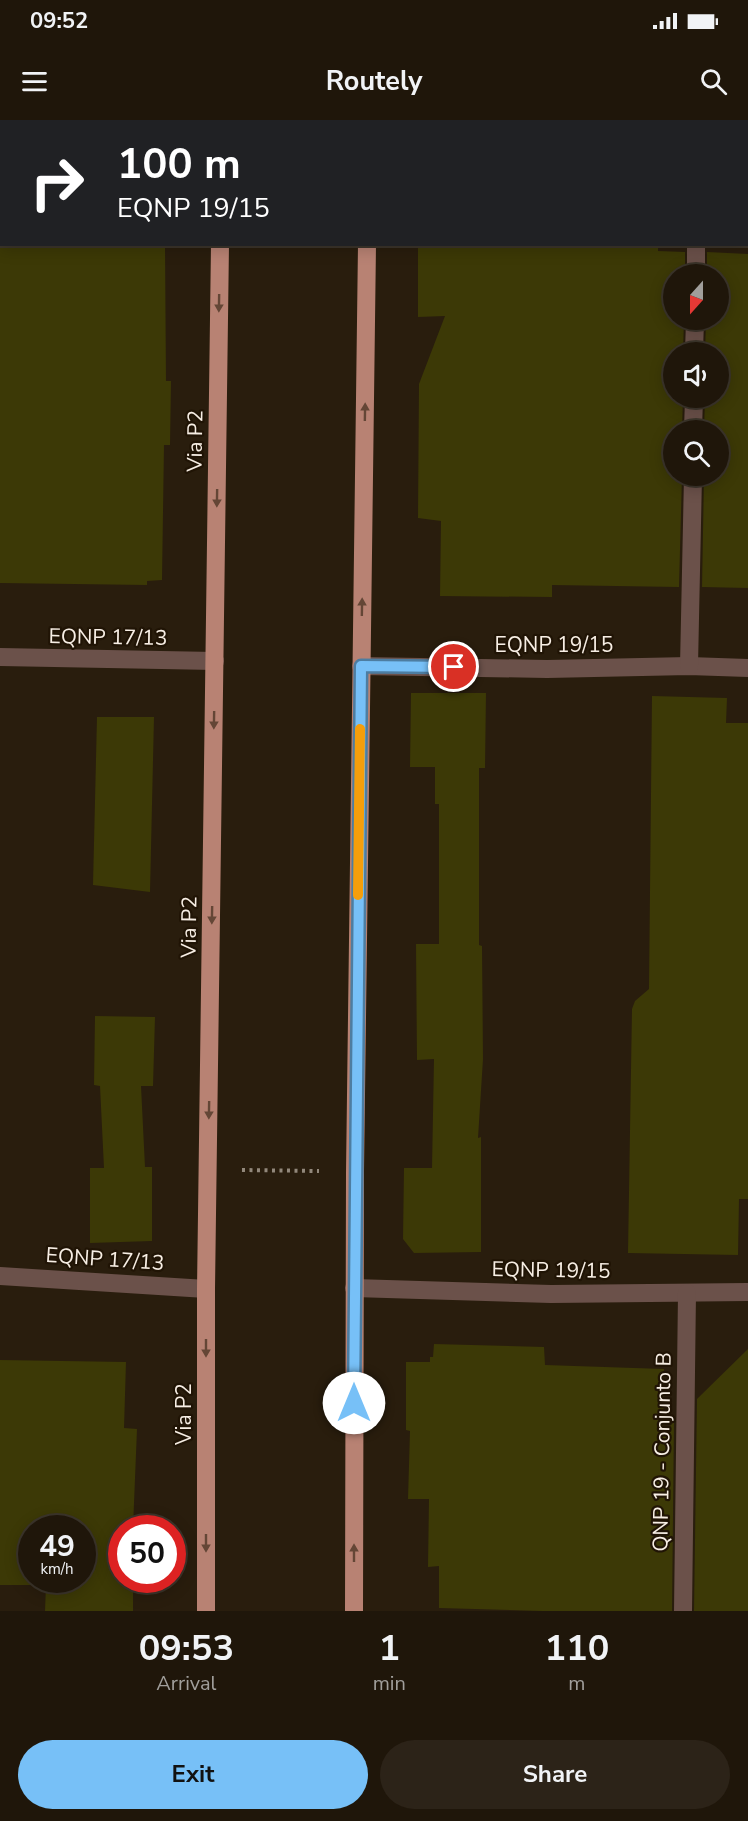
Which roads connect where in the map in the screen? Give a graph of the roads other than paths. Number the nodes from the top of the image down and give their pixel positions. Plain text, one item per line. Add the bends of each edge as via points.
1 (220, 246) edge
2 (367, 246) edge
3 (696, 246) edge
4 (696, 264) edge
5 (693, 486) edge
6 (0, 657) edge
7 (215, 662) junction
8 (361, 666) junction
9 (689, 666) junction
10 (748, 668) edge
11 (0, 1276) edge
12 (354, 1288) junction
13 (206, 1289) junction
14 (748, 1292) edge
15 (687, 1293) junction
16 (206, 1611) edge
17 (354, 1611) edge
18 (683, 1611) edge

1 -> 7 main road, Via P2
8 -> 2 main road
3 - 4 street
5 - 9 street
6 - 7 street, EQNP 17/13
7 -> 13 main road, Via P2
8 - 9 street, EQNP 19/15
8 - 12 main road
9 - 10 street, EQNP 19/15
11 - 13 street, EQNP 17/13
12 - 15 street, EQNP 19/15 via 551,1294
17 -> 12 main road
13 -> 16 main road, Via P2
14 - 15 street, EQNP 19/15
15 - 18 street, QNP 19 - Conjunto B

